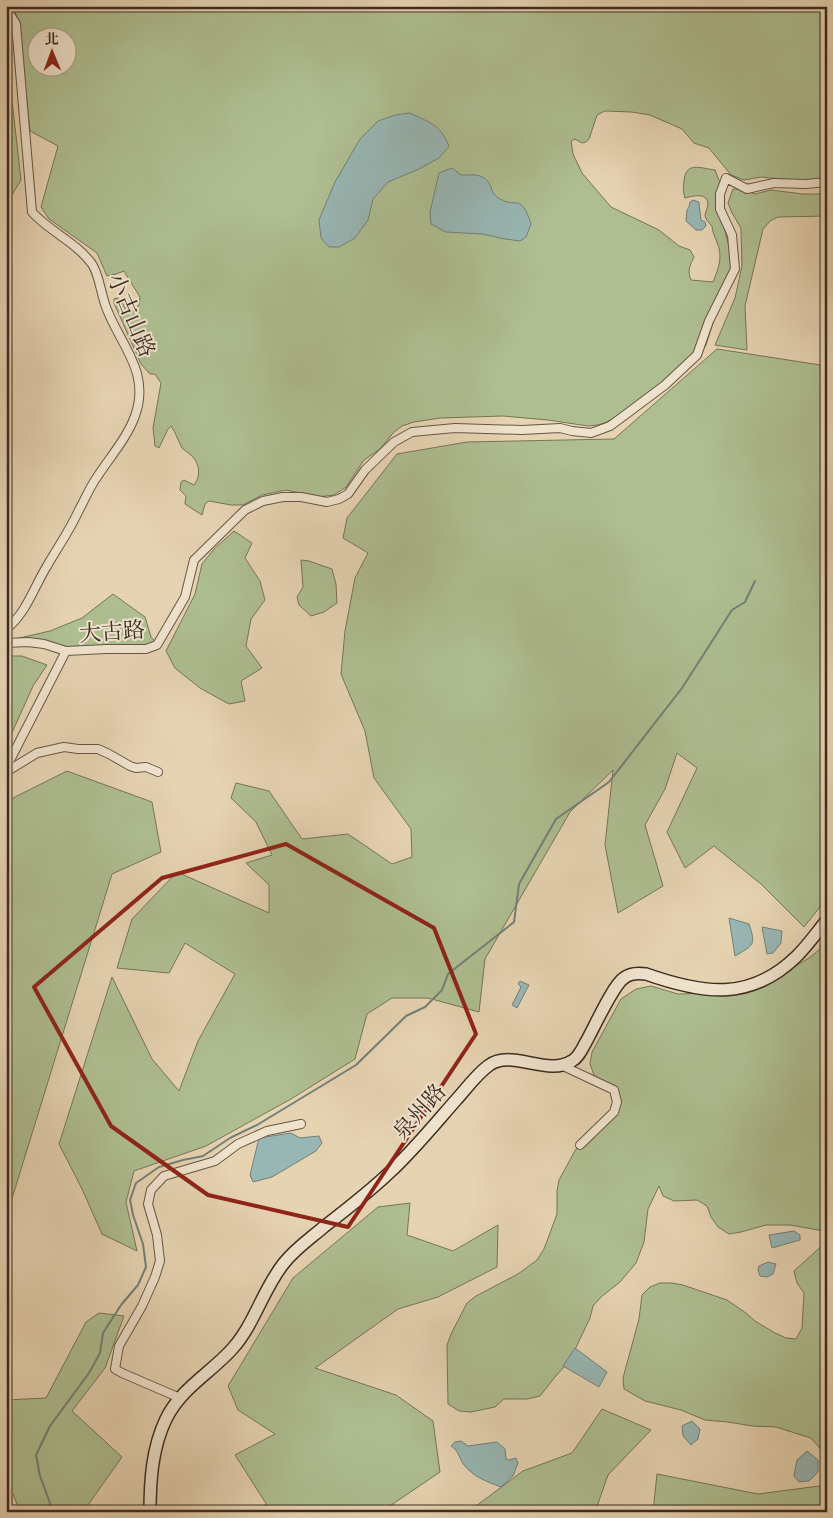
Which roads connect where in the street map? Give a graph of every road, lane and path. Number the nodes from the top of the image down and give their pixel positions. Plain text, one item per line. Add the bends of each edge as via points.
1 (6, 8) edge
2 (827, 182) edge
3 (6, 629) edge
4 (6, 643) edge
5 (66, 651) junction
6 (6, 768) edge
7 (6, 772) edge
8 (158, 772) dead end
9 (827, 920) edge
10 (563, 1066) junction
11 (301, 1124) dead end
12 (580, 1145) dead end
13 (180, 1398) junction
14 (150, 1512) edge

1 - 3 street, 小古山路 via 16,24 32,212 75,246 93,265 106,308 134,361 140,390 131,427 96,479 24,610
2 - 5 street, 大古路 via 774,183 747,189 726,178 720,194 720,209 732,235 735,270 708,321 697,355 665,385 610,426 591,433 560,428 455,428 412,432 394,442 365,470 348,494 339,499 327,502 283,497 263,501 245,510 194,560 186,598 157,645 146,649
4 - 5 street via 44,644
5 - 6 street, 大古路
7 - 8 street via 37,753 64,747 98,749 130,766
9 - 10 street via 797,956 778,972 739,989 697,989 640,973 625,977 618,982 579,1054
10 - 12 street via 614,1090 617,1102 614,1112
10 - 13 street, 泉州路 via 511,1060 489,1064 390,1172 290,1256 235,1346
11 - 13 street via 267,1131 238,1144 215,1161 164,1176 151,1190 148,1204 160,1261 142,1306 119,1346 115,1369
13 - 14 street, 泉州路 via 158,1441 151,1478

